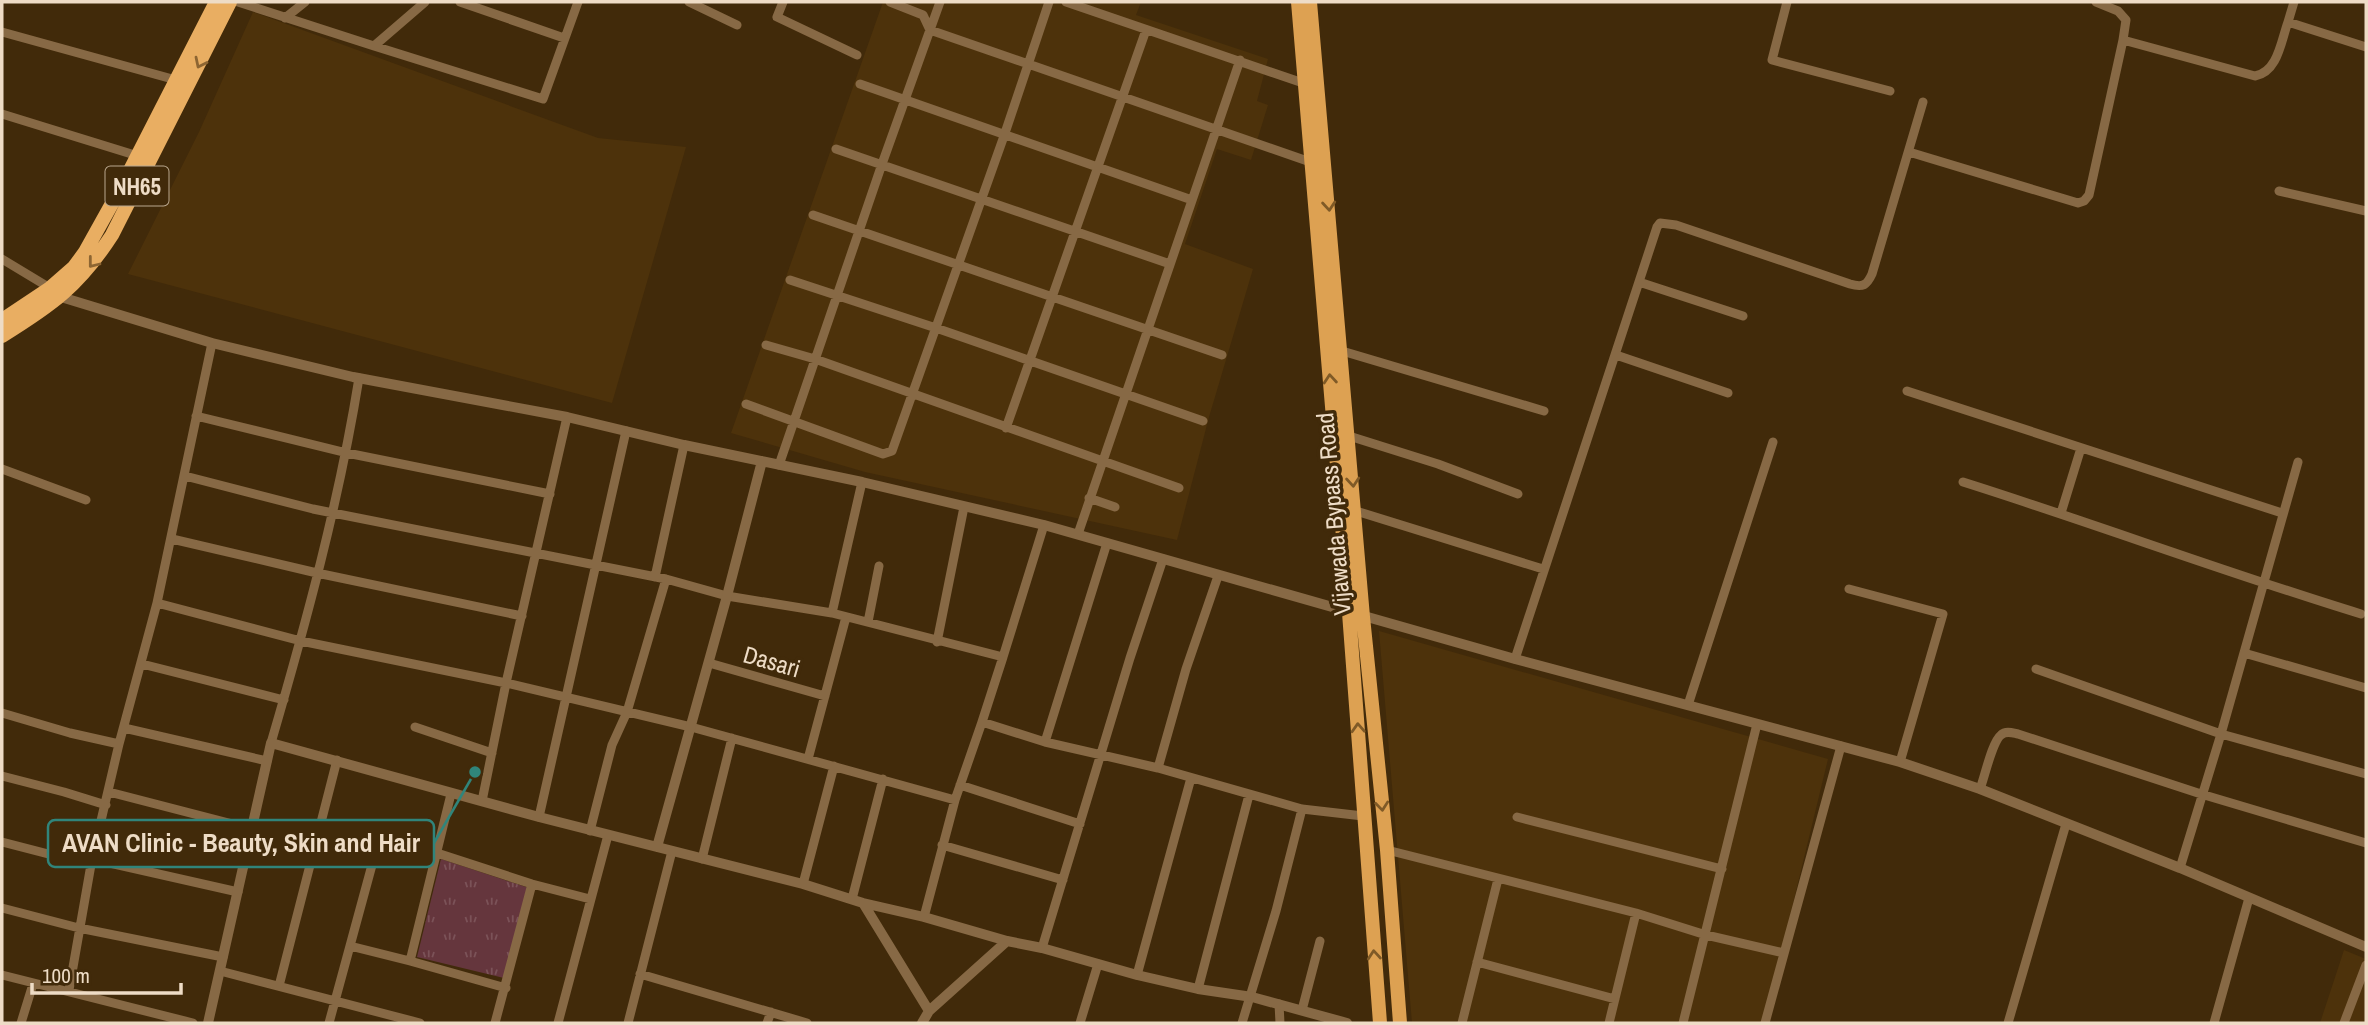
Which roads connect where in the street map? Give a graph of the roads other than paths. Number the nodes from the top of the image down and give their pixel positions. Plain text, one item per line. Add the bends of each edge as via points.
1 (216, 2) edge
2 (230, 2) edge
3 (238, 2) edge
4 (305, 2) edge
5 (425, 2) edge
6 (460, 2) edge
7 (578, 2) edge
8 (689, 2) edge
9 (783, 2) edge
10 (890, 2) edge
11 (940, 2) edge
12 (1049, 2) edge
13 (1066, 2) edge
14 (1298, 2) edge
15 (1310, 2) edge
16 (1787, 2) edge
17 (2096, 2) edge
18 (2294, 2) edge
19 (285, 18) junction
20 (2288, 22) junction
21 (737, 25) dead end
22 (930, 30) junction
23 (1146, 30) junction
24 (2, 32) edge
25 (564, 38) junction
26 (2123, 40) junction
27 (374, 46) junction
28 (2366, 47) edge
29 (857, 55) dead end
30 (1240, 60) junction
31 (1027, 65) junction
32 (176, 80) junction
33 (860, 84) dead end
34 (1306, 84) junction
35 (1890, 91) dead end
36 (1122, 97) junction
37 (905, 99) junction
38 (1923, 102) dead end
39 (2, 114) edge
40 (1216, 131) junction
41 (1004, 136) junction
42 (836, 149) dead end
43 (1909, 152) junction
44 (138, 156) junction
45 (882, 164) junction
46 (1319, 165) junction
47 (1097, 167) junction
48 (2278, 191) dead end
49 (982, 200) junction
50 (1192, 200) junction
51 (2366, 211) edge
52 (814, 215) dead end
53 (859, 231) junction
54 (1077, 231) junction
55 (2, 259) edge
56 (1170, 264) junction
57 (957, 266) junction
58 (790, 280) dead end
59 (1639, 282) junction
60 (56, 293) junction
61 (837, 295) junction
62 (1052, 298) junction
63 (1743, 316) dead end
64 (2, 320) edge
65 (936, 328) junction
66 (1148, 330) junction
67 (2, 336) edge
68 (212, 344) junction
69 (766, 345) dead end
70 (1342, 351) junction
71 (1222, 355) dead end
72 (1616, 355) junction
73 (815, 359) junction
74 (1030, 360) junction
75 (359, 378) junction
76 (1907, 391) dead end
77 (1728, 393) dead end
78 (1125, 394) junction
79 (912, 395) junction
80 (746, 404) dead end
81 (1544, 411) dead end
82 (196, 416) junction
83 (567, 417) junction
84 (1203, 421) dead end
85 (793, 422) junction
86 (1006, 428) junction
87 (626, 431) junction
88 (1349, 436) junction
89 (1773, 442) dead end
90 (684, 445) junction
91 (2081, 448) junction
92 (347, 453) junction
93 (762, 461) junction
94 (1102, 461) junction
95 (2298, 462) dead end
96 (779, 465) junction
97 (2, 469) edge
98 (185, 476) junction
99 (862, 482) junction
100 (1963, 482) dead end
101 (1179, 488) dead end
102 (550, 494) junction
103 (1518, 494) dead end
104 (1089, 498) junction
105 (86, 500) dead end
106 (964, 507) junction
107 (1115, 507) dead end
108 (1356, 511) junction
109 (332, 513) junction
110 (2061, 513) junction
111 (2282, 513) junction
112 (1044, 525) junction
113 (1078, 534) junction
114 (172, 539) junction
115 (1107, 543) junction
116 (537, 554) junction
117 (1163, 559) junction
118 (597, 566) junction
119 (879, 566) dead end
120 (1543, 569) junction
121 (317, 573) junction
122 (1218, 576) junction
123 (655, 577) junction
124 (666, 579) junction
125 (2264, 584) junction
126 (1849, 589) dead end
127 (727, 596) junction
128 (157, 603) junction
129 (1348, 612) junction
130 (832, 614) junction
131 (2361, 614) dead end
132 (522, 616) junction
133 (846, 617) junction
134 (1363, 617) junction
135 (868, 622) junction
136 (300, 641) junction
137 (937, 642) junction
138 (2244, 653) junction
139 (1003, 657) junction
140 (1515, 659) junction
141 (709, 663) junction
142 (142, 664) junction
143 (2036, 669) dead end
144 (506, 683) junction
145 (2366, 688) edge
146 (825, 696) junction
147 (564, 698) junction
148 (284, 700) junction
149 (1688, 705) junction
150 (627, 712) junction
151 (2, 713) edge
152 (982, 722) junction
153 (1758, 724) junction
154 (691, 726) junction
155 (415, 727) dead end
156 (124, 728) junction
157 (2221, 734) junction
158 (732, 738) junction
159 (1045, 742) junction
160 (271, 743) junction
161 (119, 744) junction
162 (1841, 746) junction
163 (492, 753) junction
164 (1101, 755) junction
165 (808, 759) junction
166 (337, 760) junction
167 (267, 761) junction
168 (1900, 762) junction
169 (834, 766) junction
170 (1158, 768) junction
171 (2366, 774) edge
172 (2, 776) edge
173 (1191, 778) junction
174 (883, 779) junction
175 (960, 785) junction
176 (1980, 789) junction
177 (109, 792) junction
178 (452, 793) junction
179 (2201, 794) junction
180 (1249, 795) junction
181 (955, 800) junction
182 (482, 801) junction
183 (106, 805) junction
184 (1301, 809) junction
185 (1363, 816) junction
186 (539, 817) junction
187 (1517, 817) dead end
188 (1080, 824) junction
189 (2066, 824) junction
190 (319, 828) junction
191 (252, 829) junction
192 (590, 831) junction
193 (608, 835) junction
194 (2, 842) edge
195 (378, 843) junction
196 (2366, 843) edge
197 (942, 845) junction
198 (657, 847) junction
199 (1387, 850) junction
200 (672, 851) junction
201 (437, 853) junction
202 (702, 859) junction
203 (92, 862) junction
204 (2180, 868) junction
205 (1722, 869) junction
206 (1498, 879) junction
207 (1063, 880) junction
208 (532, 884) junction
209 (803, 884) junction
210 (238, 892) junction
211 (2249, 898) junction
212 (590, 899) junction
213 (858, 901) junction
214 (2, 908) edge
215 (1636, 913) junction
216 (924, 917) junction
217 (79, 928) junction
218 (1706, 935) junction
219 (1007, 941) junction
220 (1320, 941) dead end
221 (350, 946) junction
222 (2366, 947) edge
223 (1042, 948) junction
224 (1784, 953) junction
225 (223, 957) junction
226 (410, 961) junction
227 (1477, 962) junction
228 (1098, 964) junction
229 (2366, 965) edge
230 (220, 971) junction
231 (640, 974) junction
232 (2, 975) edge
233 (1137, 975) junction
234 (33, 984) junction
235 (279, 986) junction
236 (506, 988) junction
237 (1198, 989) junction
238 (69, 990) junction
239 (1252, 997) junction
240 (1615, 999) junction
241 (335, 1001) junction
242 (1279, 1004) junction
243 (1302, 1010) junction
244 (929, 1011) junction
245 (771, 1012) junction
246 (21, 1023) edge
247 (193, 1023) edge
248 (208, 1023) edge
249 (329, 1023) edge
250 (420, 1023) edge
251 (495, 1023) edge
252 (558, 1023) edge
253 (628, 1023) edge
254 (767, 1023) edge
255 (807, 1023) edge
256 (922, 1023) edge
257 (1080, 1023) edge
258 (1242, 1023) edge
259 (1280, 1023) edge
260 (1347, 1023) edge
261 (1380, 1023) edge
262 (1401, 1023) edge
263 (1462, 1023) edge
264 (1609, 1023) edge
265 (1683, 1023) edge
266 (1765, 1023) edge
267 (2008, 1023) edge
268 (2214, 1023) edge
269 (2344, 1023) edge

1 - 32 highway, NH65
2 -> 60 highway, NH65 via 111,235 96,260
3 - 19 street
4 - 19 street
5 - 27 street
6 - 25 street
7 - 25 street
8 - 21 street
9 - 29 street via 777,17
10 - 22 street via 923,15
11 - 22 street
12 - 31 street
13 - 23 street
14 - 34 main road, Vijawada Bypass Road
15 - 46 main road, Vijawada Bypass Road
16 - 35 street via 1772,60
17 - 26 street via 2123,14
18 - 20 street
19 - 27 street
20 - 26 street via 2273,65 2255,76
20 - 28 street
22 - 31 street
22 - 37 street
23 - 30 street
23 - 36 street
24 - 32 street
25 - 27 street via 543,99
26 - 43 street via 2084,201 2070,202
30 - 34 street
30 - 40 street
31 - 36 street
31 - 41 street
32 - 44 highway, NH65
33 - 37 street
34 - 46 main road, Vijawada Bypass Road
36 - 40 street
36 - 47 street
37 - 41 street
37 - 45 street
38 - 43 street
39 - 44 street
40 - 46 street
40 - 50 street
41 - 47 street
41 - 49 street
42 - 45 street
43 - 59 street via 1868,284 1850,284 1667,222 1657,227
44 - 60 highway, NH65 via 85,252
45 - 49 street
45 - 53 street
46 -> 70 main road, Vijawada Bypass Road
129 -> 46 main road, Vijawada Bypass Road
47 - 50 street
47 - 54 street
48 - 51 street
49 - 54 street
49 - 57 street
50 - 56 street
52 - 53 street
53 - 57 street
53 - 61 street
54 - 56 street
54 - 62 street
55 - 60 street
56 - 66 street
57 - 62 street
57 - 65 street
58 - 61 street
59 - 63 street
59 - 72 street
60 - 64 highway, NH65
60 - 67 highway, NH65
60 - 68 street
61 - 65 street
61 - 73 street
62 - 66 street
62 - 74 street
65 - 74 street
65 - 79 street
66 - 71 street
66 - 78 street
68 - 75 street
68 - 82 street
69 - 73 street
70 - 81 street
70 - 88 main road, Vijawada Bypass Road
72 - 77 street
72 - 120 street
73 - 79 street
73 - 85 street
74 - 78 street
74 - 86 street
75 - 83 street
75 - 92 street
76 - 91 street
78 - 84 street
78 - 94 street
79 - 85 street via 890,453
79 - 86 street
80 - 85 street
82 - 92 street
82 - 98 street
83 - 87 street
83 - 102 street
85 - 96 street
86 - 94 street
87 - 90 street
87 - 118 street
88 - 103 street
88 -> 108 main road, Vijawada Bypass Road
89 - 149 street
90 - 93 street
90 - 123 street
91 - 110 street
91 - 111 street
92 - 102 street
92 - 109 street
93 - 96 street
93 - 127 street
94 - 101 street
94 - 104 street
95 - 111 street
96 - 99 street
97 - 105 street
98 - 109 street
98 - 114 street
99 - 106 street
99 - 130 street
100 - 110 street
102 - 116 street
104 - 107 street
104 - 113 street
106 - 112 street
106 - 137 street
108 - 120 street
108 - 134 main road, Vijawada Bypass Road
109 - 116 street
109 - 121 street
110 - 125 street
111 - 125 street
112 - 113 street
112 - 139 street
113 - 115 street
114 - 121 street
114 - 128 street
115 - 117 street
115 - 159 street
116 - 118 street
116 - 132 street
117 - 122 street
117 - 164 street
118 - 123 street
118 - 147 street
119 - 135 street
120 - 140 street
121 - 132 street
121 - 136 street
122 - 129 street
122 - 170 street
123 - 124 street
124 - 127 street
124 - 150 street
125 - 131 street
125 - 138 street
126 - 168 street via 1943,614
127 - 130 street
127 - 141 street
128 - 136 street
128 - 142 street
129 - 134 street
185 -> 129 main road, Vijawada Bypass Road
130 - 133 street
132 - 144 street
133 - 135 street
133 - 146 street
134 - 140 street
134 -> 199 main road, Vijawada Bypass Road
135 - 137 street
136 - 144 street
136 - 148 street
137 - 139 street
138 - 145 street
138 - 157 street
139 - 152 street
140 - 149 street
141 - 146 street, Dasari
141 - 154 street
142 - 148 street
142 - 156 street
143 - 157 street
144 - 147 street
144 - 163 street
146 - 165 street
147 - 150 street
147 - 186 street
148 - 160 street
149 - 153 street
150 - 154 street
150 - 192 street via 612,745
151 - 161 street
152 - 159 street
152 - 175 street
153 - 162 street
153 - 205 street
154 - 158 street
154 - 198 street
155 - 163 street
156 - 161 street
156 - 167 street
157 - 171 street
157 - 179 street
158 - 165 street
158 - 202 street
159 - 164 street
160 - 166 street
160 - 167 street
161 - 177 street
162 - 168 street
162 - 224 street
163 - 182 street
164 - 170 street
164 - 188 street
165 - 169 street
166 - 178 street
166 - 190 street
167 - 191 street
168 - 176 street
169 - 174 street
169 - 209 street
170 - 173 street
172 - 183 street
173 - 180 street
173 - 233 street
174 - 181 street
174 - 213 street
175 - 181 street
175 - 188 street
176 - 179 street via 1995,743 2006,732
176 - 189 street
177 - 183 street
177 - 191 street
178 - 182 street
178 - 201 street
179 - 196 street
179 - 204 street
180 - 184 street
180 - 237 street
181 - 197 street
182 - 186 street
183 - 203 street
184 - 185 street
184 - 239 street
261 -> 185 main road, Vijawada Bypass Road
186 - 192 street
187 - 205 street
188 - 207 street
189 - 204 street
189 - 267 street
190 - 195 street
190 - 235 street
191 - 210 street
192 - 193 street
193 - 198 street
193 - 212 street
194 - 203 street
195 - 201 street
195 - 221 street
197 - 207 street
197 - 216 street
198 - 200 street
199 - 206 street
199 - 262 main road, Vijawada Bypass Road
200 - 202 street
200 - 231 street
201 - 208 street
201 - 226 street
202 - 209 street
203 - 210 street
203 - 217 street
204 - 211 street
205 - 218 street
206 - 215 street
206 - 227 street
207 - 223 street
208 - 212 street
208 - 236 street
209 - 213 street
210 - 225 street
211 - 222 street
211 - 268 street
212 - 252 street
213 - 216 street
213 - 244 street
214 - 217 street
215 - 218 street
215 - 240 street
216 - 219 street
217 - 225 street
217 - 238 street
218 - 224 street
218 - 265 street
219 - 223 street
219 - 244 street
220 - 243 street
221 - 226 street
221 - 241 street
223 - 228 street
224 - 266 street
225 - 230 street
226 - 236 street
227 - 240 street
227 - 263 street
228 - 233 street
228 - 257 street
229 - 269 street
230 - 235 street
230 - 248 street
231 - 245 street
231 - 253 street
232 - 234 street
233 - 237 street
234 - 238 street
234 - 246 street
235 - 241 street
236 - 251 street
237 - 239 street
238 - 247 street
239 - 242 street
239 - 258 street
240 - 264 street
241 - 249 street
241 - 250 street
242 - 243 street
242 - 259 street
243 - 260 street
244 - 256 street
245 - 254 street
245 - 255 street

